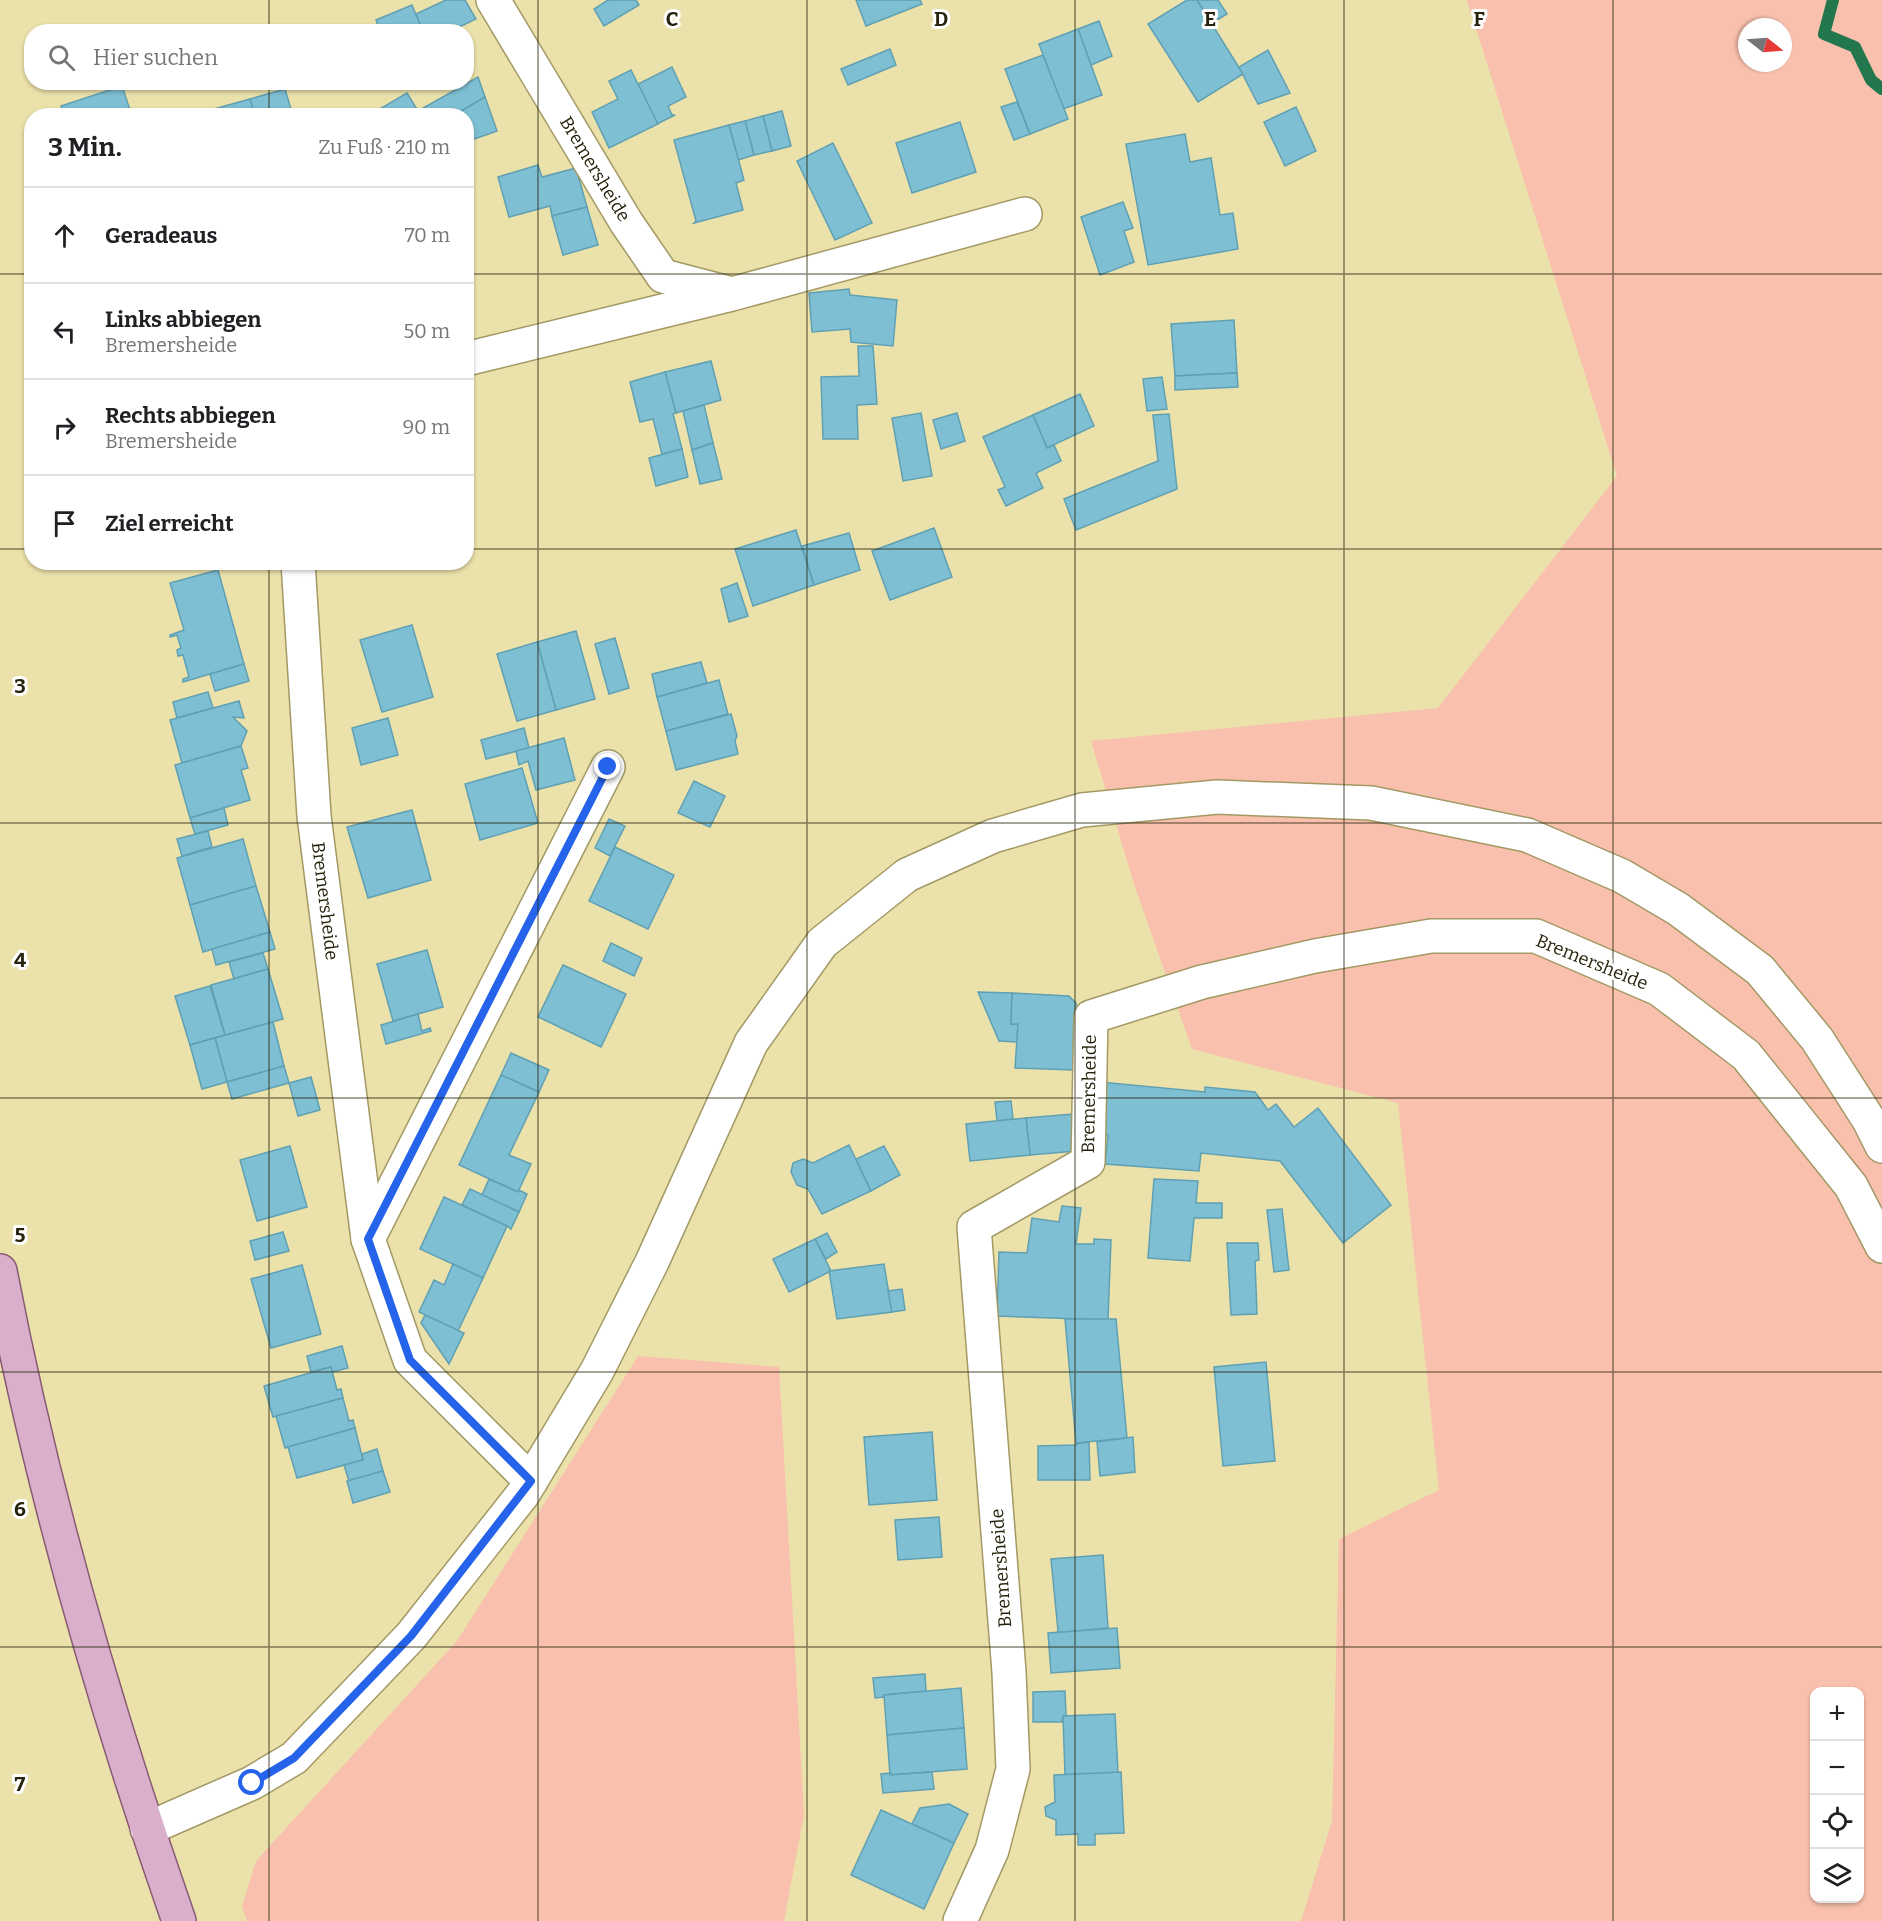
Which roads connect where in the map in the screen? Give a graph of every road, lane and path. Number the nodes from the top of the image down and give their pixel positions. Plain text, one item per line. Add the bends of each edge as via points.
1 (493, 0) edge
2 (1025, 214) dead end
3 (732, 294) junction
4 (474, 357) edge
5 (299, 570) edge
6 (608, 767) dead end
7 (1882, 1146) edge
8 (368, 1239) junction
9 (1882, 1246) edge
10 (0, 1271) edge
11 (8, 1352) edge
12 (531, 1481) junction
13 (147, 1829) junction
14 (179, 1921) edge
15 (960, 1921) edge

1 - 3 street, Bremersheide via 626,222 663,276
2 - 3 street, Bremersheide
3 - 4 street, Bremersheide
5 - 8 street, Bremersheide via 314,816
6 - 8 street
7 - 12 street via 1817,1039 1760,970 1678,909 1622,876 1527,835 1371,803 1217,796 1082,810 993,836 907,875 822,943 751,1043 652,1262 597,1371
8 - 12 street, Bremersheide via 410,1360
9 - 15 street, Bremersheide via 1851,1186 1746,1055 1659,989 1536,936 1431,936 1315,956 1202,981 1091,1017 1088,1162 974,1227 1013,1768 992,1850
10 - 11 main road
11 - 13 main road
12 - 13 street via 411,1636 294,1758 252,1783
13 - 14 main road

